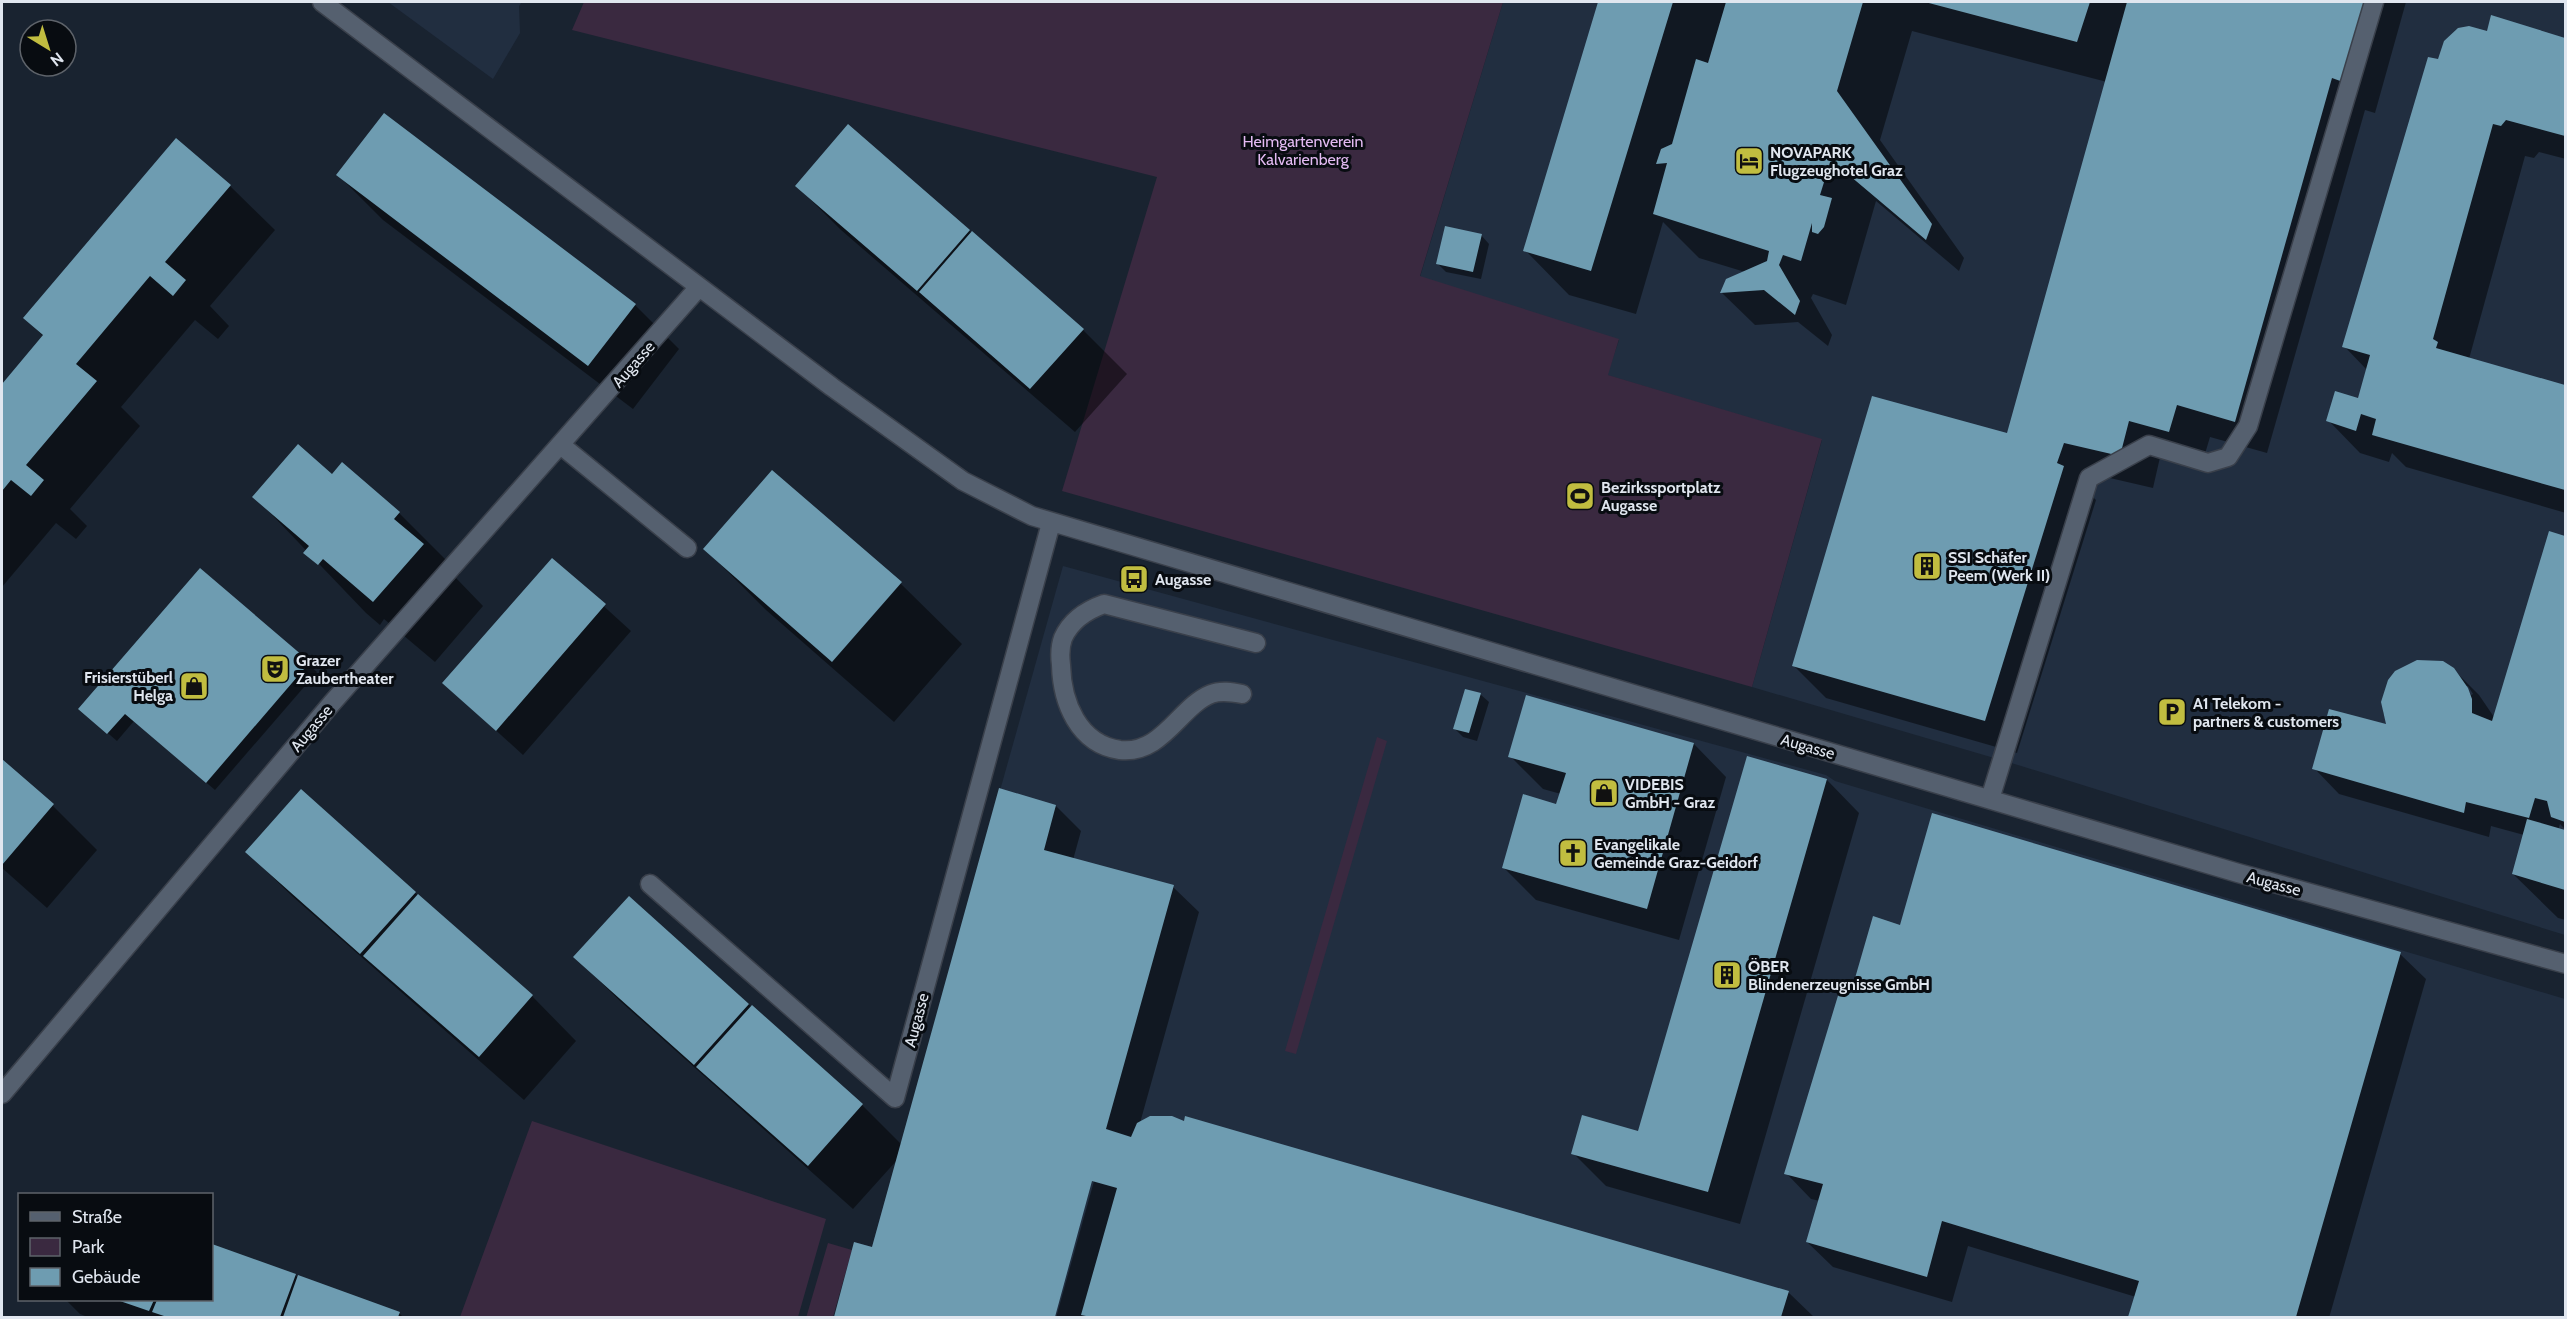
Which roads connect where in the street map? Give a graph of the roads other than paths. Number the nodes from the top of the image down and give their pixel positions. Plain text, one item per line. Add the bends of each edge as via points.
1 (322, 2) edge
2 (2374, 2) edge
3 (699, 287) junction
4 (562, 446) junction
5 (1051, 522) junction
6 (687, 548) dead end
7 (1256, 643) dead end
8 (1242, 694) dead end
9 (1990, 799) junction
10 (650, 884) dead end
11 (2565, 964) edge
12 (2, 1094) edge

1 - 3 street, Augasse
2 - 9 street via 2248,426 2228,457 2208,464 2149,445 2089,478
3 - 4 street, Augasse
3 - 5 street, Augasse via 963,481
4 - 6 street
4 - 12 street, Augasse via 333,703
5 - 9 street, Augasse
5 - 10 street, Augasse via 895,1098
7 - 8 street via 1104,604 1077,619 1063,638 1061,675 1067,708 1077,725 1105,746 1123,750 1145,746 1212,693
9 - 11 street, Augasse

